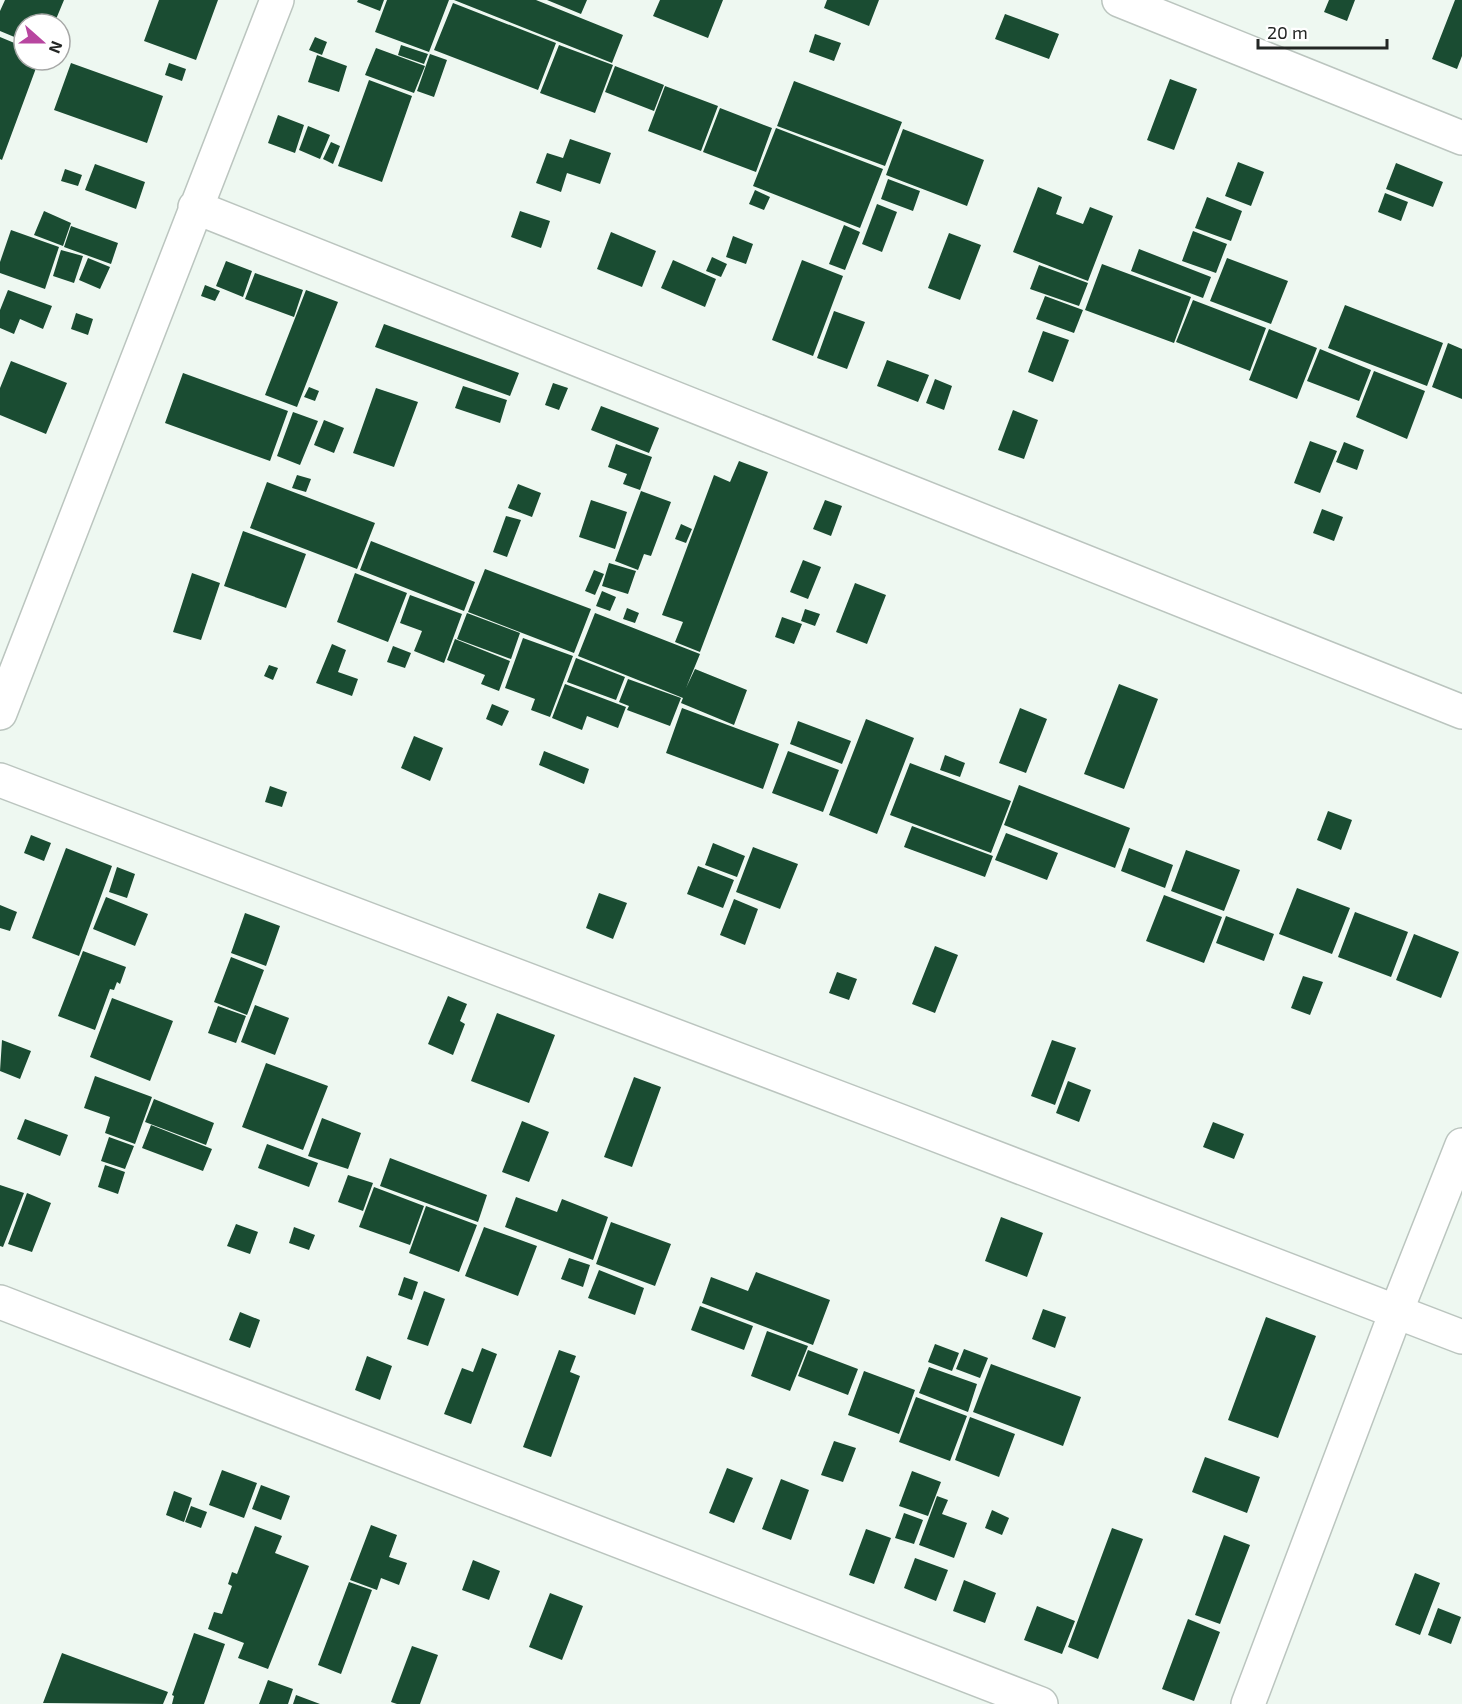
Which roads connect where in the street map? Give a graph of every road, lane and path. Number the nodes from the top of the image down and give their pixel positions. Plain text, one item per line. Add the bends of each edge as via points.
1 (277, 0) edge
2 (1119, 0) edge
3 (1462, 138) edge
4 (195, 207) junction
5 (1462, 712) edge
6 (0, 713) edge
7 (0, 780) edge
8 (1462, 1145) edge
9 (0, 1302) edge
10 (1396, 1312) junction
11 (1462, 1337) edge
12 (1041, 1704) edge
13 (1248, 1704) edge

1 - 4 street
2 - 3 street
4 - 5 street
4 - 6 street
7 - 10 street
8 - 10 street
9 - 12 street
10 - 11 street
10 - 13 street

